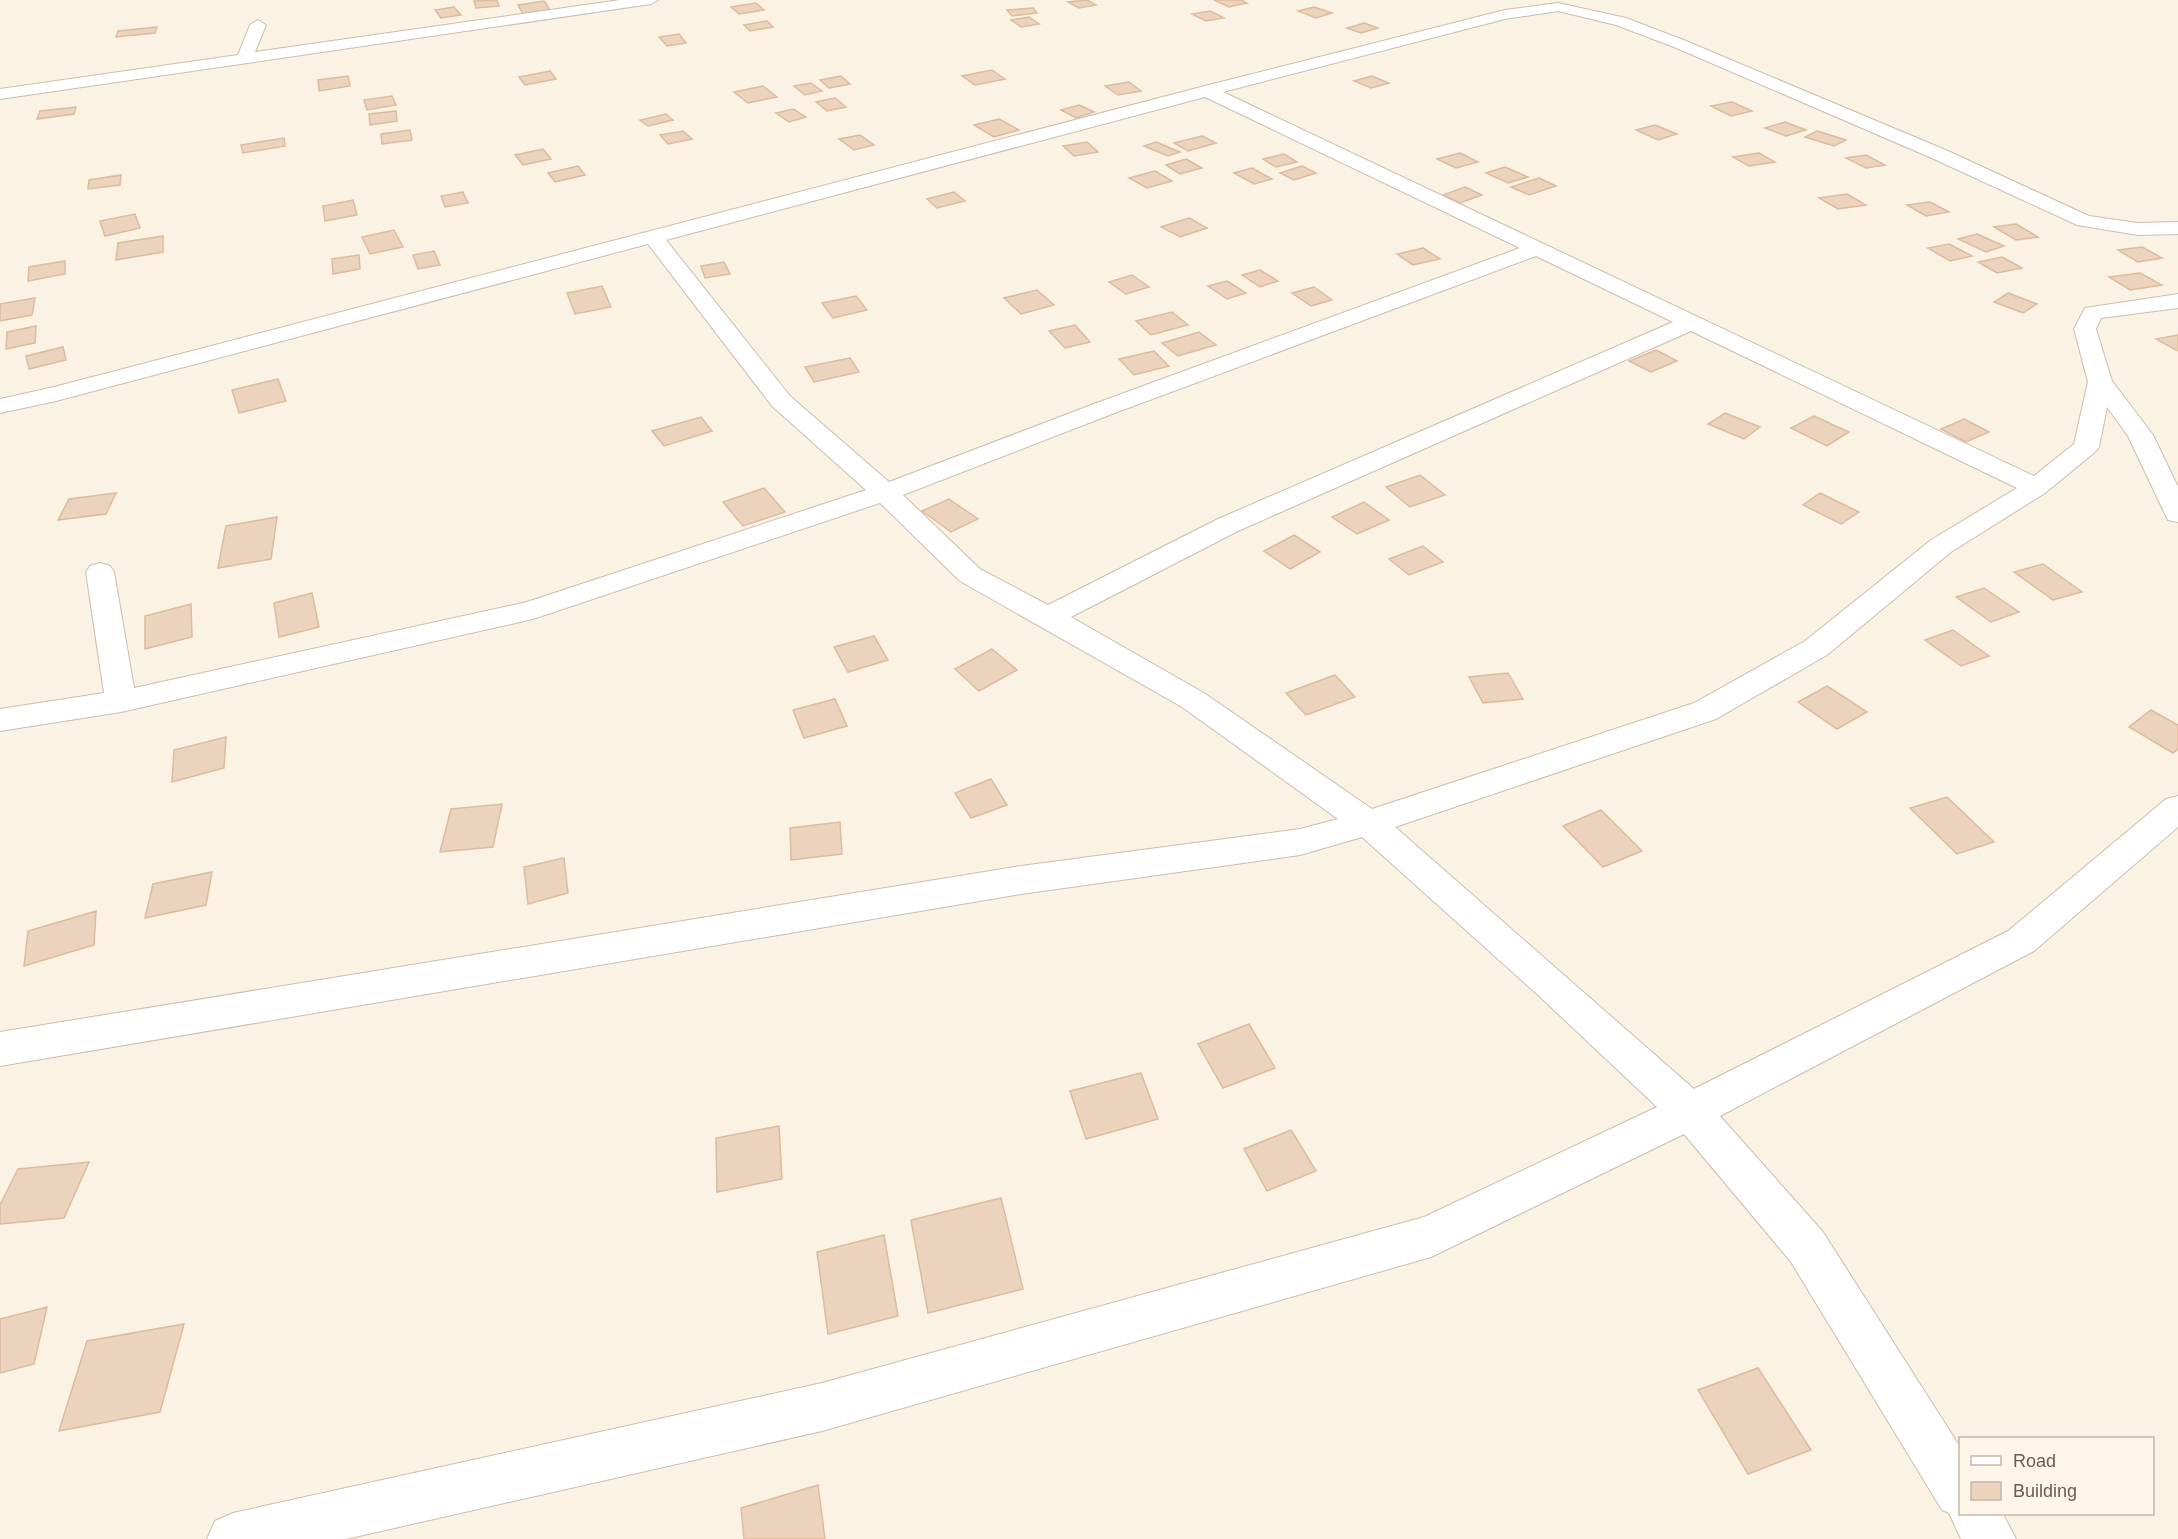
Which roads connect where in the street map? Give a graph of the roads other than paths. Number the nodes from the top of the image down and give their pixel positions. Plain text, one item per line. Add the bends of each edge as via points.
1 (651, 0) edge
2 (258, 25) dead end
3 (244, 59) junction
4 (1207, 91) junction
5 (0, 94) edge
6 (2178, 228) edge
7 (653, 237) junction
8 (1537, 249) junction
9 (2178, 301) edge
10 (1690, 323) junction
11 (2100, 382) junction
12 (0, 406) edge
13 (2036, 487) junction
14 (885, 493) junction
15 (2178, 514) edge
16 (100, 572) dead end
17 (1048, 617) junction
18 (121, 701) junction
19 (0, 720) edge
20 (2178, 808) edge
21 (1368, 823) junction
22 (0, 1049) edge
23 (1690, 1111) junction
24 (1959, 1490) edge
25 (1975, 1515) edge
26 (233, 1539) edge
27 (1990, 1539) edge

1 - 3 street
2 - 3 street
3 - 5 street
4 - 6 street via 1505,15 1558,7 1621,21 1680,44 1941,154 2084,221 2138,229
4 - 7 street
4 - 8 street
7 - 12 street
7 - 14 street via 781,401
8 - 10 street
8 - 14 street
9 - 11 street via 2093,313 2085,329
10 - 13 street
10 - 17 street via 1228,525
11 - 13 street via 2086,447
11 - 15 street via 2140,435
13 - 21 street via 1941,546 1816,648 1705,711
14 - 17 street via 970,575
14 - 18 street via 534,610
16 - 18 street
17 - 21 street via 1193,700
18 - 19 street
20 - 23 street via 2021,941
21 - 22 street via 1300,842 1021,880
21 - 23 street
23 - 24 street via 1807,1247
23 - 26 street via 1431,1236 822,1407
25 - 27 street

